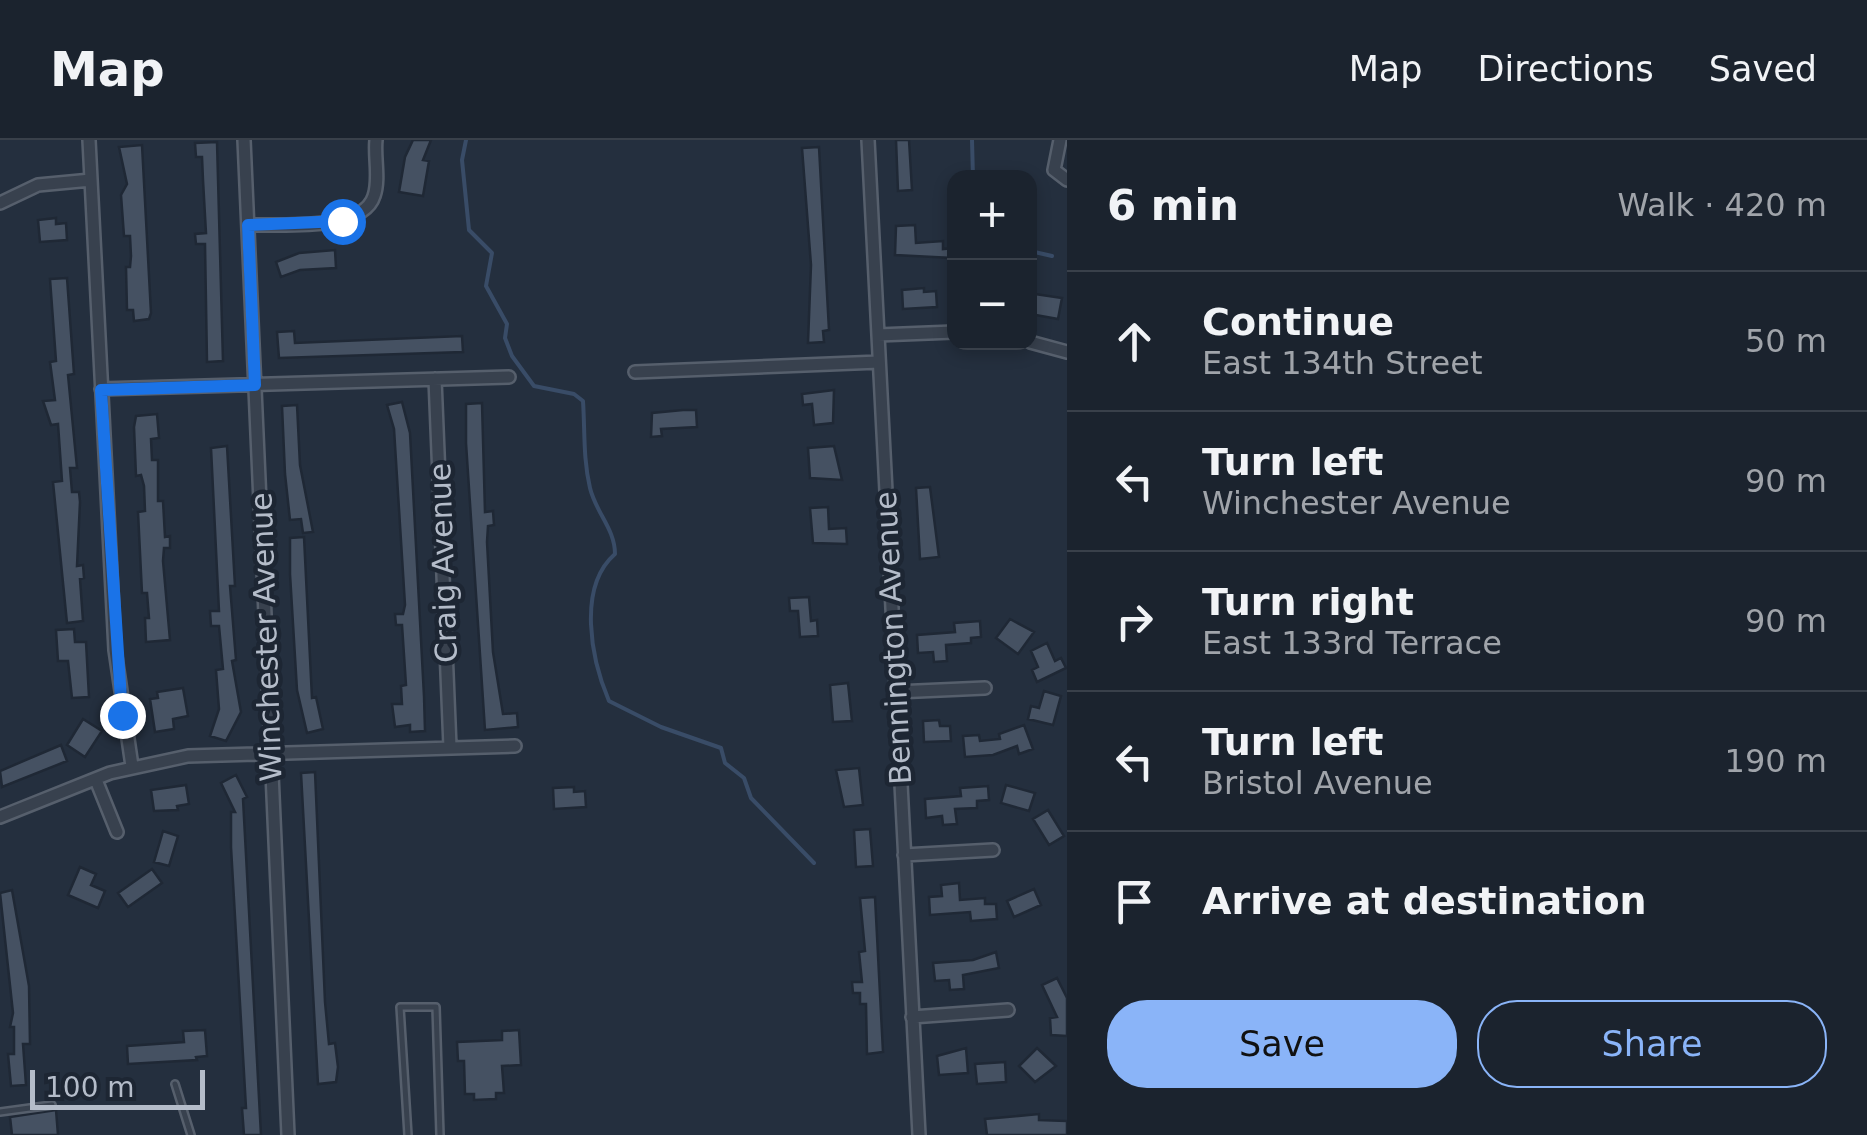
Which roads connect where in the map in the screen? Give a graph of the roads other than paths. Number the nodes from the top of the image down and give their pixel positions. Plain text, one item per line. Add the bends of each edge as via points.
1 (89, 140) edge
2 (244, 140) edge
3 (376, 140) edge
4 (868, 140) edge
5 (1060, 140) edge
6 (91, 180) junction
7 (1065, 180) edge
8 (0, 203) edge
9 (248, 225) junction
10 (947, 332) edge
11 (878, 335) junction
12 (1037, 344) edge
13 (1067, 352) edge
14 (879, 362) junction
15 (635, 372) dead end
16 (509, 377) dead end
17 (436, 380) junction
18 (255, 385) junction
19 (101, 390) junction
20 (984, 688) dead end
21 (896, 692) junction
22 (515, 746) dead end
23 (450, 748) junction
24 (271, 753) junction
25 (132, 766) junction
26 (96, 780) junction
27 (0, 817) edge
28 (117, 832) dead end
29 (993, 850) dead end
30 (904, 855) junction
31 (1008, 1010) dead end
32 (912, 1018) junction
33 (175, 1084) dead end
34 (52, 1106) dead end
35 (0, 1112) edge
36 (191, 1135) edge
37 (288, 1135) edge
38 (408, 1135) edge
39 (440, 1135) edge
40 (919, 1135) edge

1 - 6 street
2 - 9 street, Winchester Avenue
3 - 9 street via 376,193 360,214 342,221
4 - 11 street, Bennington Avenue
5 - 7 street via 1054,160
6 - 8 street via 38,185
6 - 19 street
9 - 18 street, Winchester Avenue
10 - 11 street
11 - 14 street, Bennington Avenue
12 - 13 street
14 - 15 street
14 - 21 street, Bennington Avenue
16 - 17 street
17 - 18 street
17 - 23 street, Craig Avenue
18 - 19 street
18 - 24 street, Winchester Avenue
19 - 25 street via 115,650
20 - 21 street
21 - 30 street, Bennington Avenue
22 - 23 street
23 - 24 street
24 - 25 street
24 - 37 street, Winchester Avenue
25 - 26 street
26 - 27 street
26 - 28 street
29 - 30 street
30 - 32 street, Bennington Avenue
31 - 32 street
32 - 40 street, Bennington Avenue
33 - 36 lane
34 - 35 lane
38 - 39 lane via 400,1008 436,1007

